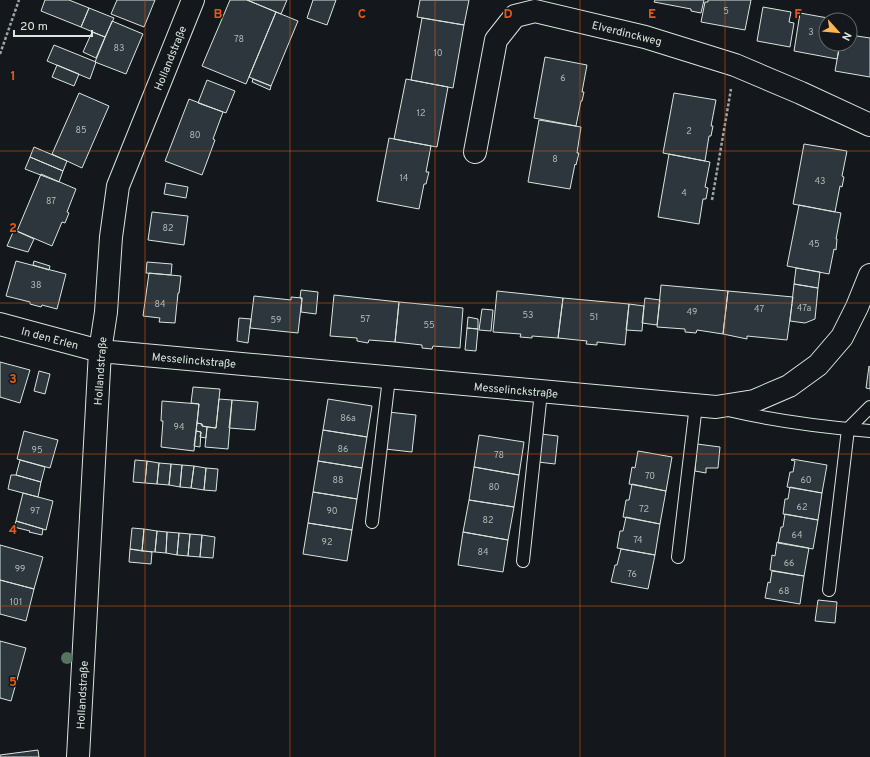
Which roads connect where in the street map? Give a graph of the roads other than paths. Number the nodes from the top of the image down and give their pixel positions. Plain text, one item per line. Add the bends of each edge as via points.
1 (193, 0) edge
2 (870, 126) edge
3 (475, 152) dead end
4 (870, 274) edge
5 (0, 324) edge
6 (100, 352) junction
7 (389, 378) junction
8 (541, 392) junction
9 (706, 406) junction
10 (870, 407) edge
11 (848, 429) junction
12 (870, 431) edge
13 (372, 522) dead end
14 (678, 557) dead end
15 (523, 561) dead end
16 (830, 590) dead end
17 (78, 757) edge

1 - 6 street, Hollandstraße via 118,186
2 - 3 street, Elverdinckweg via 735,65 645,37 535,11 515,16 496,40
4 - 9 street, Messelinckstraße via 842,338 818,365 789,386 754,401
5 - 6 street, In den Erlen
6 - 7 street, Messelinckstraße
6 - 17 street, Hollandstraße
7 - 8 street, Messelinckstraße
7 - 13 lane
8 - 9 street, Messelinckstraße
8 - 15 lane
9 - 11 lane via 758,417
9 - 14 lane
10 - 11 lane
11 - 12 lane
11 - 16 lane

